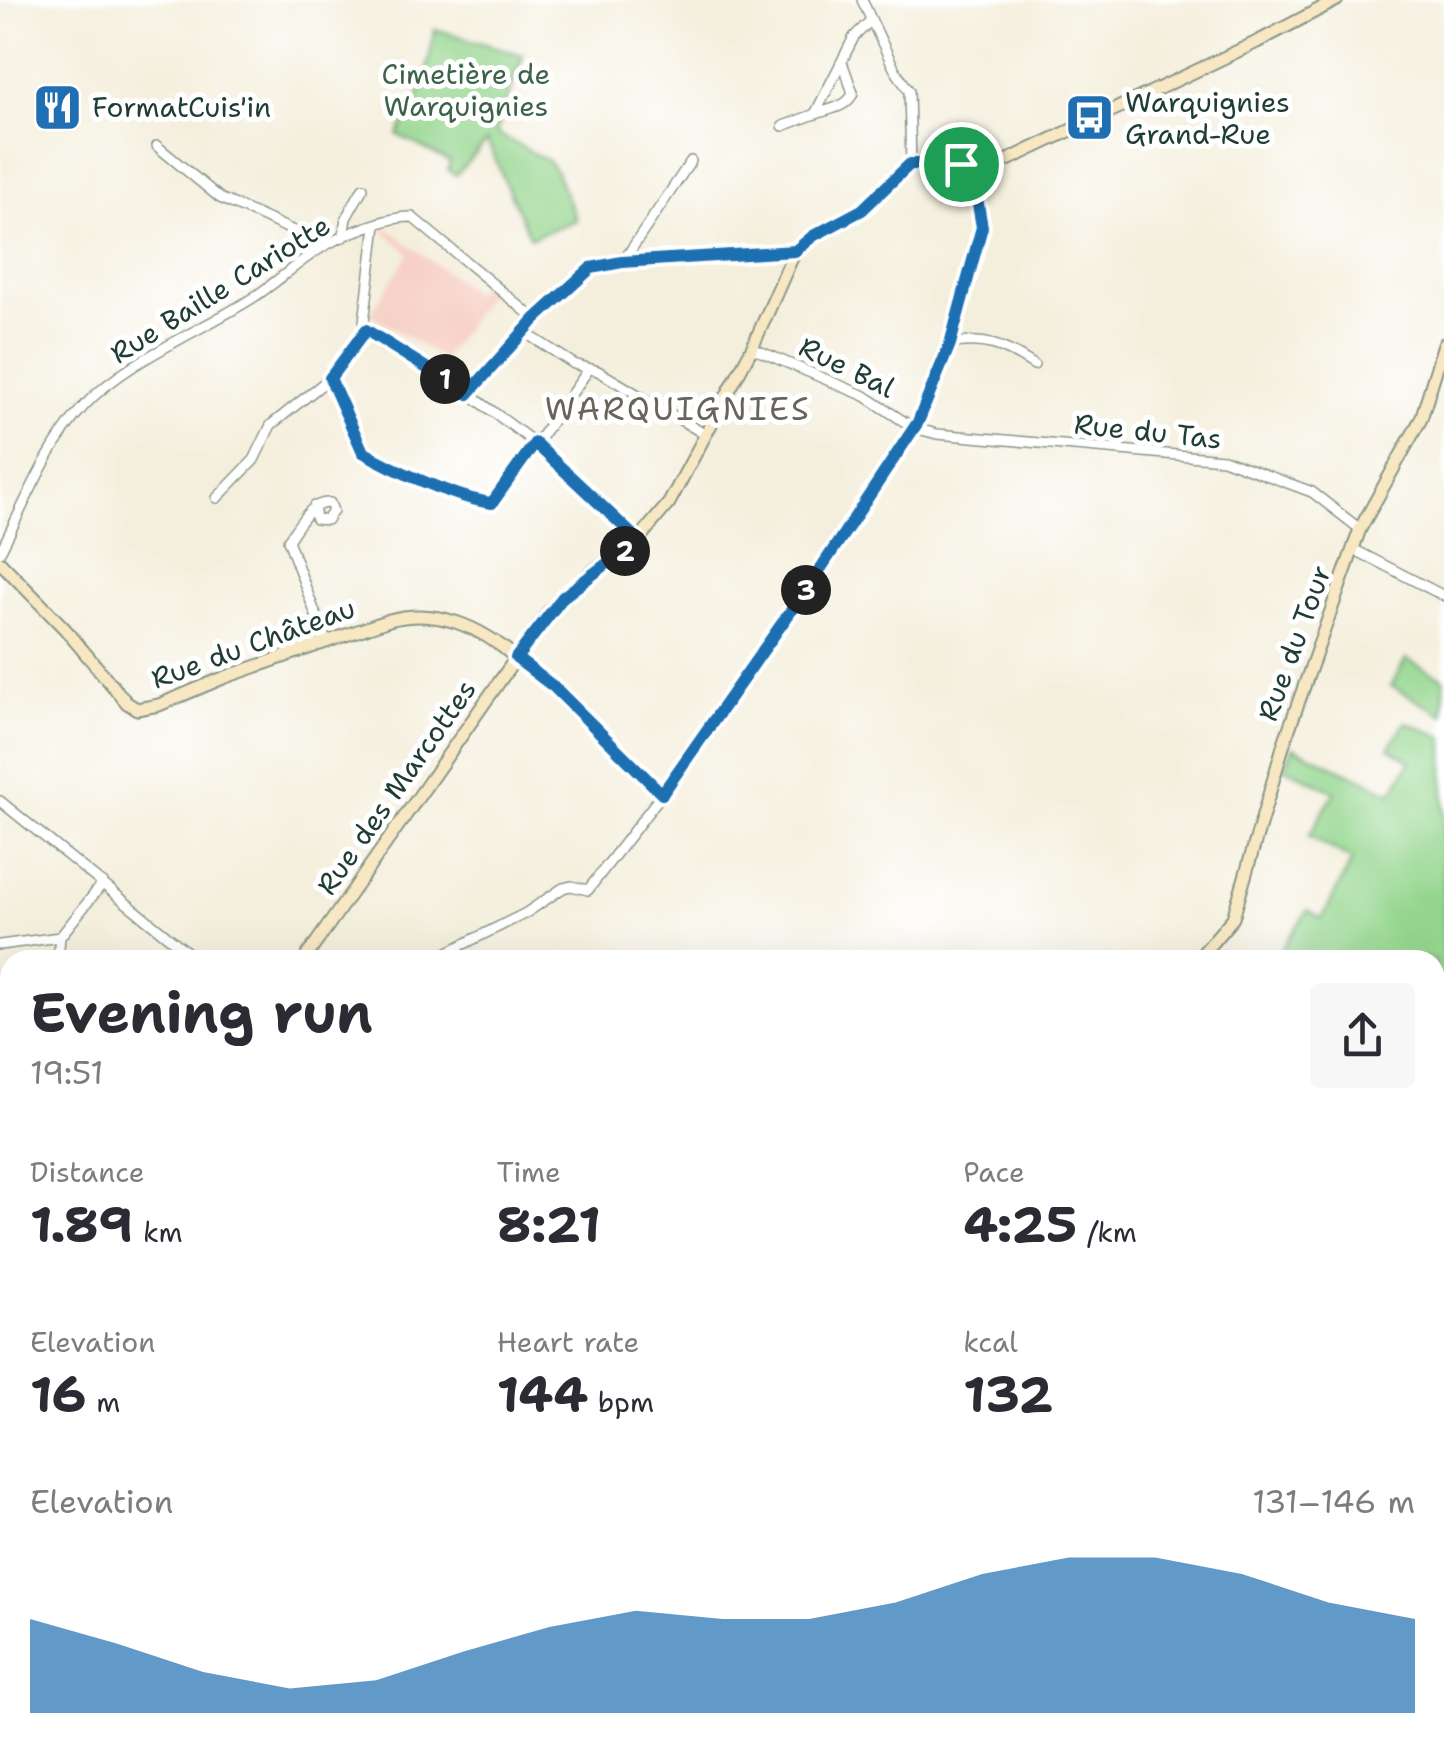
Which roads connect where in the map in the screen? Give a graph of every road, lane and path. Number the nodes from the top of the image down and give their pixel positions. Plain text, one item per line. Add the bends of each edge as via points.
1 (862, 0) edge
2 (1337, 0) edge
3 (871, 20) junction
4 (842, 62) junction
5 (815, 114) junction
6 (783, 126) dead end
7 (157, 146) dead end
8 (691, 161) dead end
9 (910, 164) junction
10 (961, 164) junction
11 (363, 188) dead end
12 (376, 225) junction
13 (343, 237) junction
14 (325, 246) junction
15 (795, 251) junction
16 (622, 262) junction
17 (535, 319) junction
18 (366, 330) junction
19 (524, 332) junction
20 (950, 344) junction
21 (1444, 344) edge
22 (752, 348) junction
23 (1034, 365) dead end
24 (1442, 365) edge
25 (589, 369) junction
26 (330, 378) junction
27 (468, 394) junction
28 (916, 425) junction
29 (706, 434) junction
30 (535, 443) junction
31 (217, 498) dead end
32 (314, 506) dead end
33 (1360, 529) junction
34 (638, 540) junction
35 (1355, 550) junction
36 (0, 552) edge
37 (0, 562) edge
38 (1444, 596) edge
39 (326, 642) junction
40 (516, 658) junction
41 (662, 794) junction
42 (0, 801) edge
43 (104, 883) junction
44 (60, 938) junction
45 (0, 945) edge
46 (59, 950) edge
47 (185, 950) edge
48 (311, 950) edge
49 (452, 950) edge
50 (1206, 950) edge

1 - 3 street
2 - 10 street via 1008,160
3 - 4 street
3 - 9 street via 909,91
4 - 5 street
4 - 5 street via 852,98
5 - 6 street
7 - 14 street via 220,198
8 - 16 street
9 - 10 street
9 - 15 street via 862,210
10 - 20 street via 982,227
11 - 13 street
12 - 13 street, Rue Baille Cariotte
12 - 17 street, Rue Baille Cariotte via 406,216 418,220
12 - 18 street
13 - 14 street, Rue Baille Cariotte
14 - 36 street, Rue Baille Cariotte via 84,406
15 - 16 street
15 - 22 street, Rue des Marcottes
16 - 17 street via 591,268
17 - 19 street
18 - 26 street
18 - 27 street
19 - 25 street
19 - 27 street
20 - 23 street via 997,344
20 - 28 street
21 - 24 street, Rue du Tour
22 - 28 street, Rue Bal
22 - 29 street, Rue des Marcottes
24 - 33 street, Rue du Tour via 1421,419
25 - 29 street
25 - 30 street
26 - 30 street via 363,452 492,503
26 - 31 street via 270,424 254,460
27 - 30 street
28 - 33 street, Rue du Tas via 937,434 1223,459 1312,492
28 - 41 street
29 - 34 street, Rue des Marcottes via 669,503
30 - 34 street
32 - 39 street via 288,540
33 - 35 street, Rue du Tour
34 - 40 street, Rue des Marcottes via 563,597
35 - 38 street
35 - 50 street, Rue du Tour via 1284,743 1233,918
37 - 39 street, Rue du Château via 135,708
39 - 40 street, Rue du Château via 393,619 430,615 462,624
40 - 41 street
40 - 48 street, Rue des Marcottes
41 - 49 street via 588,890 563,888
42 - 43 street
43 - 44 street
43 - 47 street
44 - 45 street
44 - 46 street

